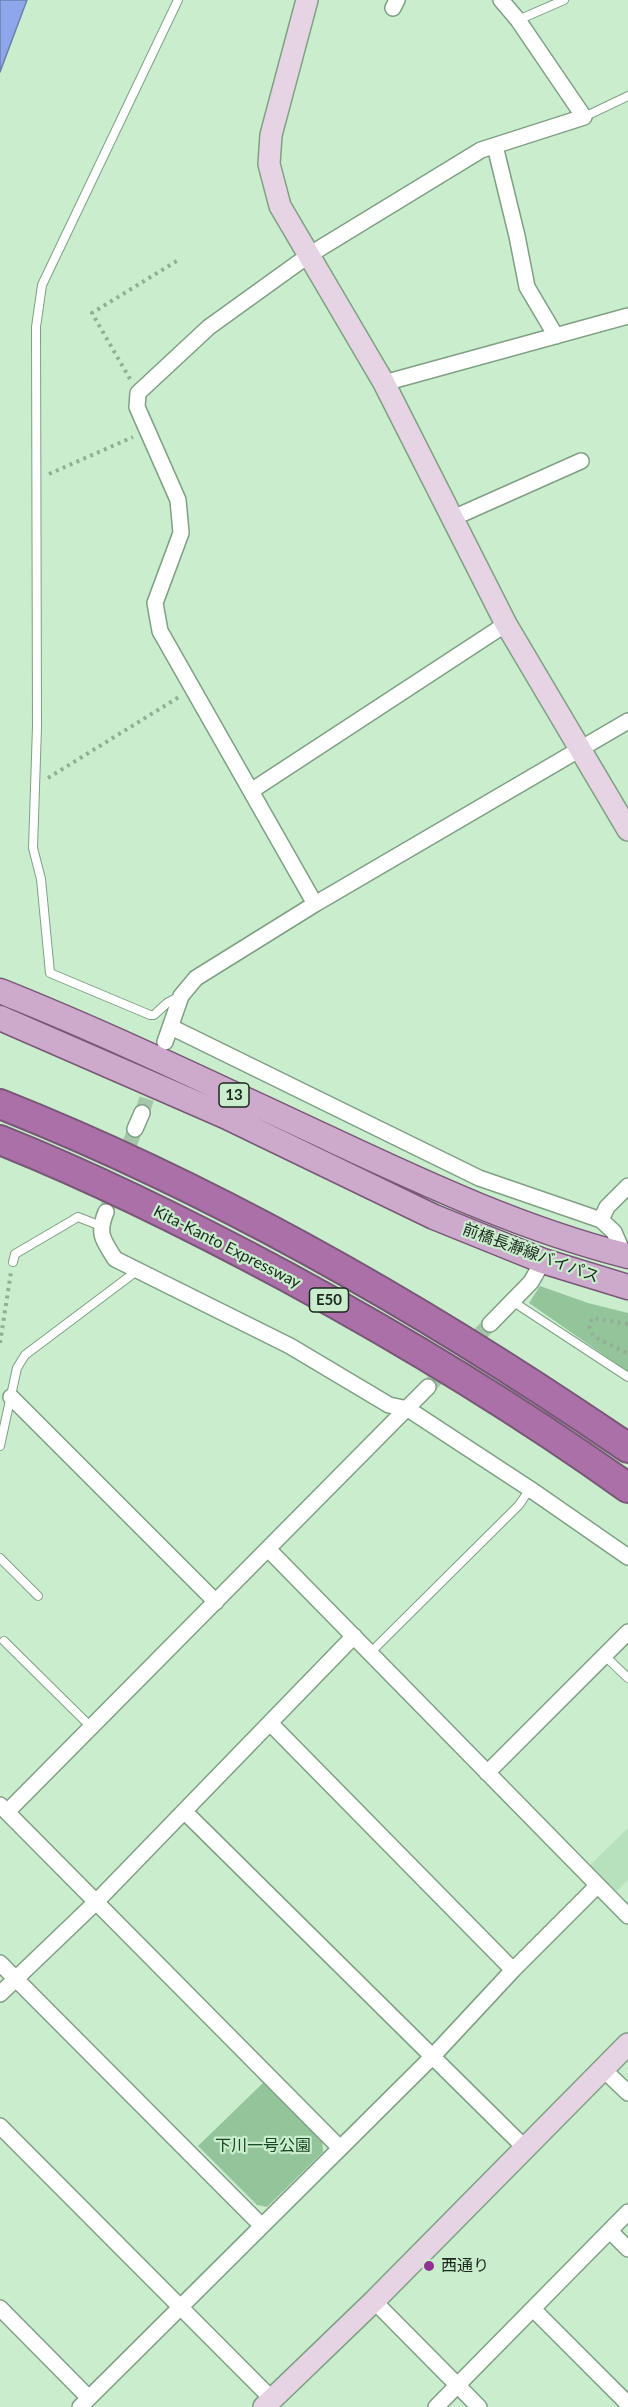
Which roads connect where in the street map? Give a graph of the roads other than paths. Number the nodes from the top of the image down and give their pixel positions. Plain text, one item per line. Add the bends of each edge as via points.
1 (178, 0) edge
2 (307, 0) edge
3 (501, 0) edge
4 (564, 0) edge
5 (518, 20) junction
6 (628, 96) edge
7 (584, 117) junction
8 (495, 146) junction
9 (309, 255) junction
10 (628, 316) edge
11 (556, 336) junction
12 (384, 383) junction
13 (581, 461) dead end
14 (453, 518) junction
15 (506, 624) junction
16 (628, 721) edge
17 (579, 748) junction
18 (251, 791) junction
19 (628, 830) edge
20 (315, 904) junction
21 (0, 991) edge
22 (181, 996) junction
23 (0, 1018) edge
24 (171, 1027) junction
25 (165, 1042) dead end
26 (7, 1106) edge
27 (141, 1113) tunnel mouth
28 (135, 1129) tunnel mouth
29 (6, 1142) edge
30 (628, 1186) edge
31 (103, 1219) joint
32 (600, 1220) junction
33 (626, 1255) edge
34 (543, 1261) junction
35 (12, 1262) road end
36 (138, 1270) junction
37 (628, 1287) edge
38 (512, 1301) junction
39 (490, 1324) tunnel mouth
40 (628, 1377) edge
41 (428, 1387) tunnel mouth
42 (10, 1397) junction
43 (408, 1409) junction
44 (0, 1446) edge
45 (628, 1448) edge
46 (628, 1488) edge
47 (530, 1489) junction
48 (268, 1549) junction
49 (628, 1557) edge
50 (0, 1558) edge
51 (38, 1596) dead end
52 (216, 1602) junction
53 (628, 1632) edge
54 (354, 1636) junction
55 (4, 1641) dead end
56 (370, 1653) junction
57 (604, 1655) junction
58 (628, 1678) edge
59 (270, 1723) junction
60 (92, 1726) junction
61 (487, 1773) junction
62 (3, 1809) edge
63 (184, 1811) junction
64 (597, 1886) junction
65 (96, 1902) junction
66 (628, 1916) edge
67 (0, 1963) edge
68 (513, 1970) junction
69 (15, 1978) junction
70 (0, 1994) edge
71 (628, 2044) edge
72 (432, 2057) junction
73 (603, 2068) junction
74 (628, 2093) edge
75 (0, 2126) edge
76 (340, 2148) junction
77 (525, 2148) junction
78 (628, 2212) edge
79 (261, 2225) junction
80 (610, 2231) junction
81 (628, 2249) edge
82 (374, 2301) junction
83 (181, 2306) junction
84 (0, 2308) edge
85 (533, 2309) junction
86 (458, 2385) junction
87 (85, 2403) edge
88 (268, 2403) edge
89 (628, 2404) edge
90 (435, 2407) edge
91 (479, 2407) edge

1 - 22 lane via 42,285 36,327 37,727 33,848 41,879 50,973 150,1015
2 - 9 street via 278,103 269,164 280,206
3 - 5 street
4 - 5 lane
5 - 7 street
6 - 7 lane
7 - 8 street
8 - 9 street via 481,150
8 - 11 street via 527,287
9 - 12 street
9 - 18 street via 209,327 138,393 137,407 178,500 181,533 155,603 160,631
10 - 11 street
11 - 12 street
12 - 14 street
13 - 14 street
14 - 15 street
15 - 17 street
15 - 18 street
16 - 17 street
17 - 19 street
17 - 20 street
18 - 20 street
20 - 22 street via 196,978
21 - 33 main road, 13 via 443,1192 566,1239
22 - 24 street
23 - 34 main road, 13 via 225,1116 434,1217
24 - 25 street
24 - 32 street via 479,1178
26 - 45 highway, Kita-Kanto Expressway / E50 via 239,1214 344,1270 543,1390
27 - 28 street
29 - 46 highway, Kita-Kanto Expressway / E50 via 128,1196 329,1300 525,1417
30 - 32 street
31 - 35 lane via 78,1217 15,1254
31 - 36 street via 102,1240 115,1259
32 - 33 street via 614,1232
34 - 37 main road, 前橋長瀞線バイパス / 13
34 - 38 street via 531,1282
36 - 42 lane via 25,1354
36 - 43 street via 290,1346 389,1405
38 - 39 street
38 - 40 lane
41 - 43 street
42 - 44 lane
42 - 52 street
43 - 47 street
43 - 48 street
47 - 49 street
47 - 56 lane via 519,1505
48 - 52 street
48 - 54 street
50 - 51 lane
52 - 60 street
53 - 57 street
54 - 56 street
54 - 59 street
55 - 60 lane
56 - 61 street
57 - 58 lane
57 - 61 street
59 - 63 street
59 - 68 street
60 - 62 street
61 - 64 street
62 - 65 street
63 - 65 street
63 - 72 street
64 - 66 street
64 - 68 street
65 - 69 street
65 - 76 street
67 - 69 street
68 - 72 street
69 - 70 street
69 - 79 street
71 - 73 street
72 - 76 street
72 - 77 street
73 - 74 street
73 - 77 street
75 - 83 street
76 - 79 street
77 - 82 street
78 - 80 street
79 - 83 street
80 - 81 street
80 - 85 street
82 - 86 street
82 - 88 street
83 - 87 street
83 - 88 street
84 - 87 street
85 - 86 street
85 - 89 street
86 - 90 street
86 - 91 street

